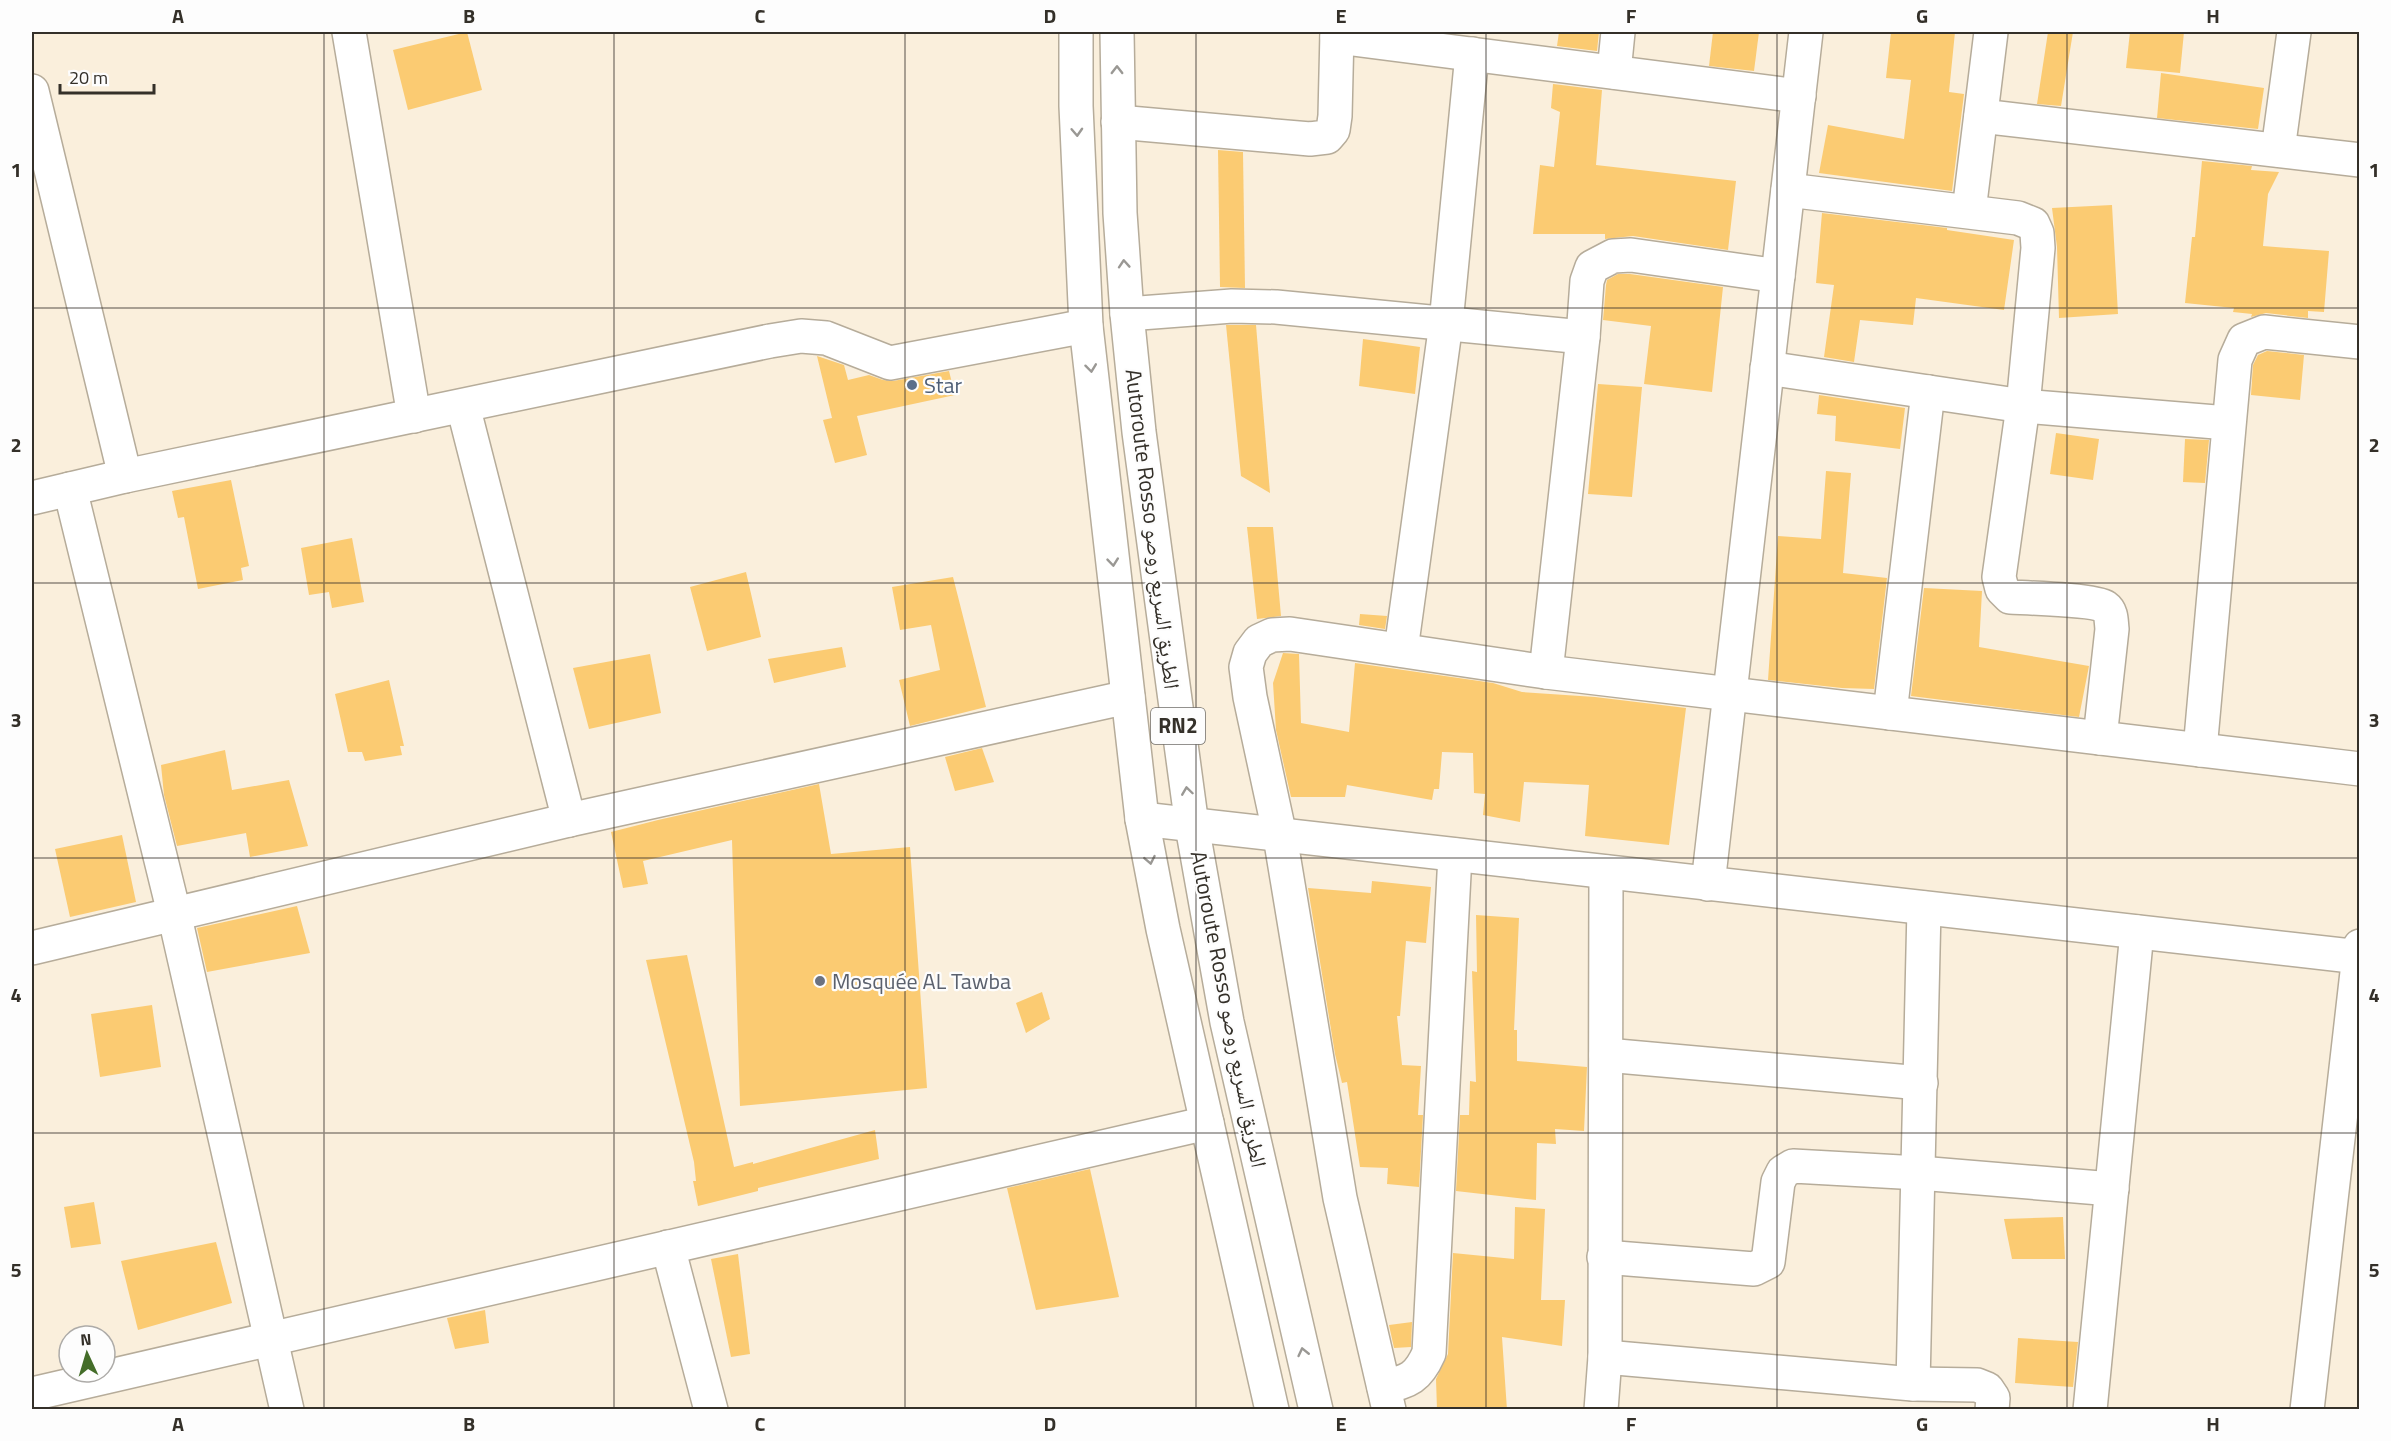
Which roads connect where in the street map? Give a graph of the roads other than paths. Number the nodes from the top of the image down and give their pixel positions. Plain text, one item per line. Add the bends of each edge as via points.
1 (349, 32) edge
2 (1076, 32) edge
3 (1117, 32) edge
4 (1618, 32) edge
5 (1806, 32) edge
6 (1991, 32) edge
7 (2294, 32) edge
8 (1337, 34) edge
9 (1472, 54) junction
10 (1614, 72) junction
11 (32, 91) edge
12 (1799, 96) junction
13 (1981, 116) junction
14 (1118, 122) junction
15 (2278, 150) junction
16 (2360, 160) edge
17 (1788, 190) junction
18 (1969, 212) junction
19 (1778, 276) junction
20 (1127, 314) junction
21 (1446, 323) junction
22 (1086, 326) junction
23 (1583, 337) junction
24 (2360, 342) edge
25 (1767, 368) junction
26 (1928, 392) junction
27 (463, 406) junction
28 (2023, 406) junction
29 (414, 416) junction
30 (2229, 423) junction
31 (125, 476) junction
32 (70, 489) junction
33 (32, 498) edge
34 (1401, 650) junction
35 (1546, 672) junction
36 (1729, 694) junction
37 (1128, 697) junction
38 (1890, 713) junction
39 (2100, 738) junction
40 (2200, 750) junction
41 (2360, 769) edge
42 (1142, 819) junction
43 (569, 820) junction
44 (1192, 826) junction
45 (1280, 836) junction
46 (1455, 855) junction
47 (1606, 872) junction
48 (1708, 884) junction
49 (1924, 908) junction
50 (174, 914) junction
51 (2137, 932) junction
52 (32, 948) edge
53 (2359, 954) edge
54 (1606, 1055) junction
55 (1921, 1083) junction
56 (1207, 1123) junction
57 (2347, 1170) edge
58 (1919, 1173) junction
59 (2112, 1189) junction
60 (668, 1247) junction
61 (1604, 1257) junction
62 (271, 1339) junction
63 (1605, 1357) junction
64 (1913, 1384) junction
65 (32, 1394) edge
66 (1386, 1398) edge
67 (287, 1410) edge
68 (711, 1410) edge
69 (1272, 1410) edge
70 (1316, 1410) edge
71 (1601, 1410) edge
72 (1992, 1410) edge
73 (2090, 1410) edge
74 (2307, 1410) edge

1 - 29 main road
2 -> 22 main road, Autoroute Rosso الطريق السريع روصو / RN2
14 -> 3 main road, Autoroute Rosso الطريق السريع روصو / RN2
4 - 10 main road
5 - 12 main road
6 - 13 main road
7 - 15 main road
8 - 9 main road
8 - 14 main road via 1335,116 1333,130 1326,137 1310,139
9 - 10 main road
9 - 21 main road
10 - 12 main road
11 - 31 main road
12 - 17 main road
13 - 15 main road
13 - 18 main road
20 -> 14 main road, Autoroute Rosso الطريق السريع روصو / RN2
15 - 16 main road
17 - 18 main road
17 - 19 main road
18 - 28 main road via 2018,218 2033,224 2037,233
19 - 23 main road via 1631,255 1613,256 1592,267 1587,281
19 - 25 main road
20 - 21 main road via 1232,306 1276,307
44 -> 20 main road, Autoroute Rosso الطريق السريع روصو / RN2
21 - 23 main road
21 - 34 main road
22 - 27 main road via 890,363 826,338 801,336
22 -> 37 main road, Autoroute Rosso الطريق السريع روصو / RN2
23 - 35 main road
24 - 30 main road via 2264,332 2244,340 2235,360
25 - 26 main road
25 - 36 main road
26 - 28 main road
26 - 38 main road
27 - 29 main road
27 - 43 main road
28 - 30 main road
28 - 39 main road via 1999,577 2002,589 2010,597 2104,606 2110,613 2112,629
29 - 31 main road
30 - 40 main road
31 - 32 main road
32 - 33 main road
32 - 50 main road
34 - 35 main road
34 - 45 main road via 1290,634 1259,641 1250,653 1246,668
35 - 36 main road
36 - 38 main road
36 - 48 main road
37 - 42 main road, Autoroute Rosso الطريق السريع روصو / RN2
37 - 43 main road
38 - 39 main road
39 - 40 main road
40 - 41 main road
42 - 44 main road
42 -> 56 main road, Autoroute Rosso الطريق السريع روصو / RN2
43 - 50 main road
44 - 45 main road
70 -> 44 main road, Autoroute Rosso الطريق السريع روصو / RN2 via 1227,1022
45 - 46 main road
45 - 66 main road via 1340,1198
46 - 47 main road
46 - 66 main road via 1429,1353 1416,1375
47 - 48 main road
47 - 54 main road
48 - 49 main road
49 - 51 main road
49 - 55 main road
50 - 52 main road
50 - 62 main road
51 - 53 main road
51 - 59 main road
53 - 57 main road
54 - 55 main road
54 - 61 main road
55 - 58 main road
56 - 60 main road
56 - 69 main road, Autoroute Rosso الطريق السريع روصو / RN2
57 - 74 main road
58 - 59 main road
58 - 61 main road via 1793,1166 1783,1172 1778,1182 1768,1262 1754,1269
58 - 64 main road
59 - 73 main road
60 - 62 main road
60 - 68 main road
61 - 63 main road
62 - 65 main road
62 - 67 main road
63 - 64 main road
63 - 71 main road
64 - 72 main road via 1977,1385 1987,1389 1993,1398

